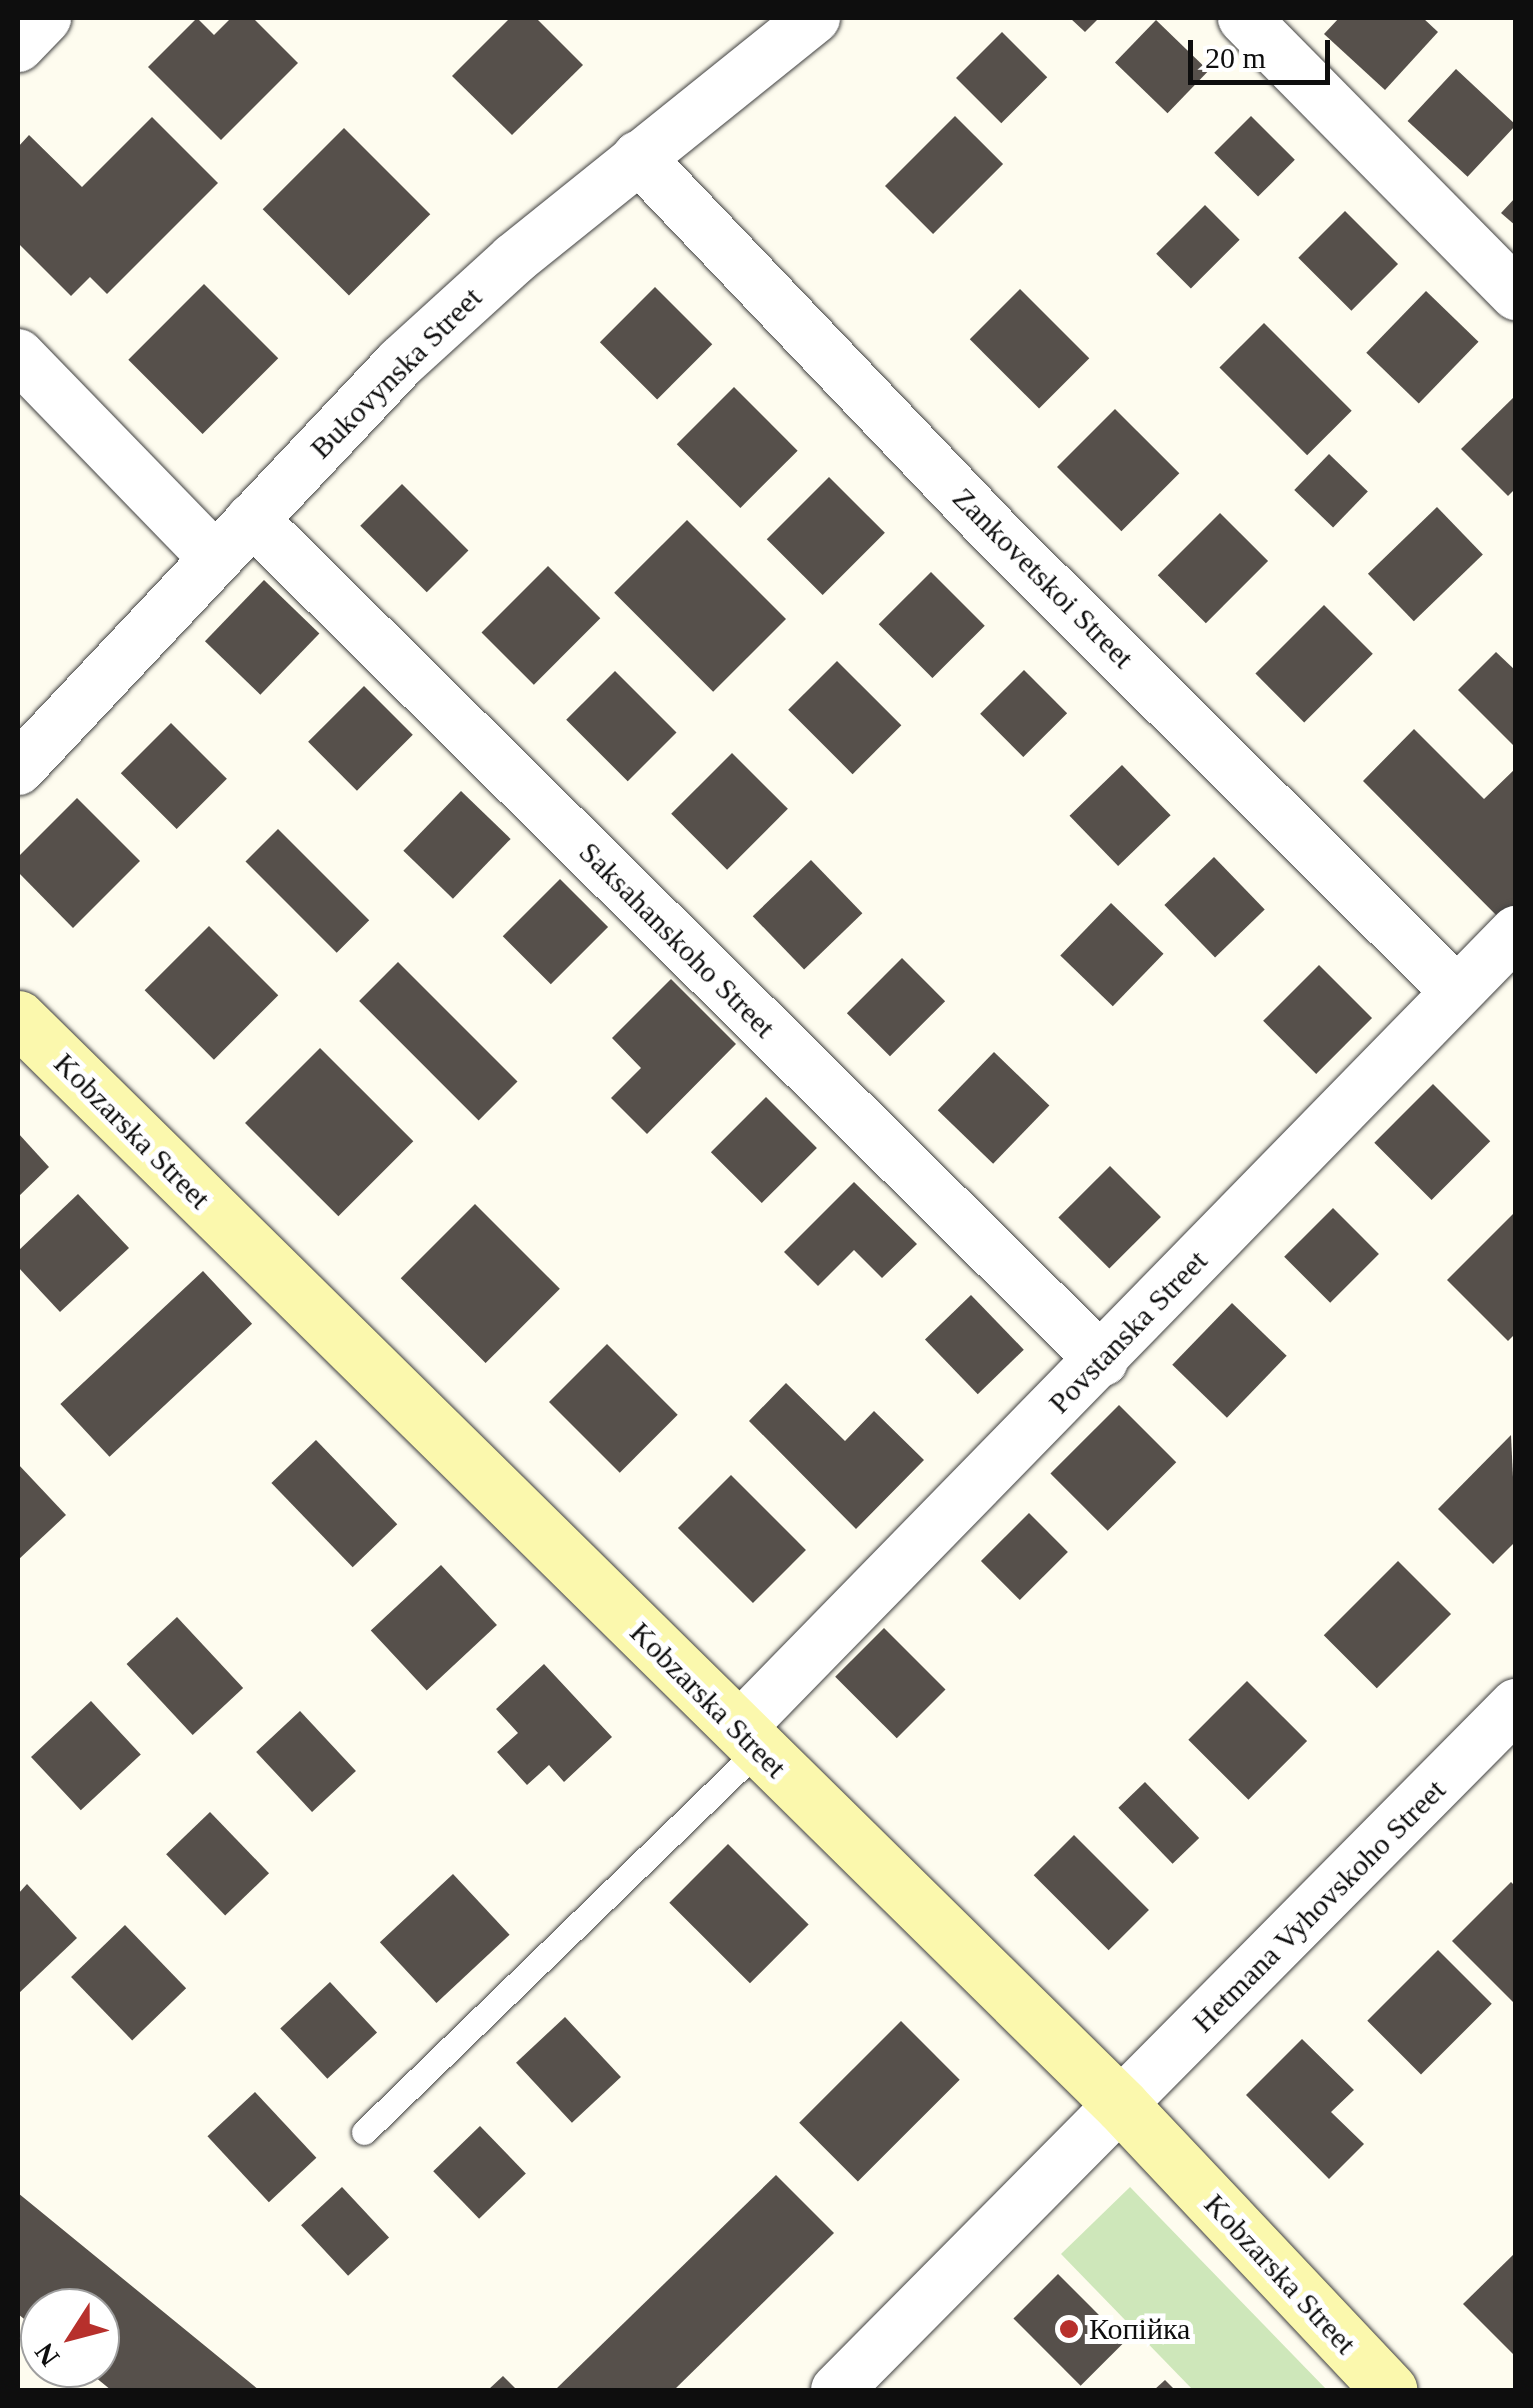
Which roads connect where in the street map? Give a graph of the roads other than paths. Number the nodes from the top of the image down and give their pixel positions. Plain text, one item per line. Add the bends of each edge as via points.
1 (45, 18) edge
2 (814, 18) edge
3 (1244, 18) edge
4 (18, 46) edge
5 (638, 157) junction
6 (1516, 294) edge
7 (18, 355) edge
8 (252, 519) junction
9 (214, 556) junction
10 (18, 769) edge
11 (1516, 932) edge
12 (1456, 991) junction
13 (18, 1018) edge
14 (1102, 1360) junction
15 (1516, 1706) edge
16 (748, 1740) junction
17 (1122, 2106) junction
18 (364, 2132) dead end
19 (838, 2390) edge
20 (1390, 2390) edge

1 - 4 street
2 - 5 street, Bukovynska Street
3 - 6 street
5 - 8 street, Bukovynska Street via 401,362
5 - 12 street, Zankovetskoi Street via 997,534
7 - 9 street
8 - 9 street, Bukovynska Street
8 - 14 street, Saksahanskoho Street
9 - 10 street, Bukovynska Street
11 - 12 street, Povstanska Street
12 - 14 street, Povstanska Street
13 - 16 street, Kobzarska Street
14 - 16 street, Povstanska Street
15 - 17 street, Hetmana Vyhovskoho Street
16 - 17 street, Kobzarska Street
16 - 18 lane
17 - 19 street, Hetmana Vyhovskoho Street
17 - 20 street, Kobzarska Street

